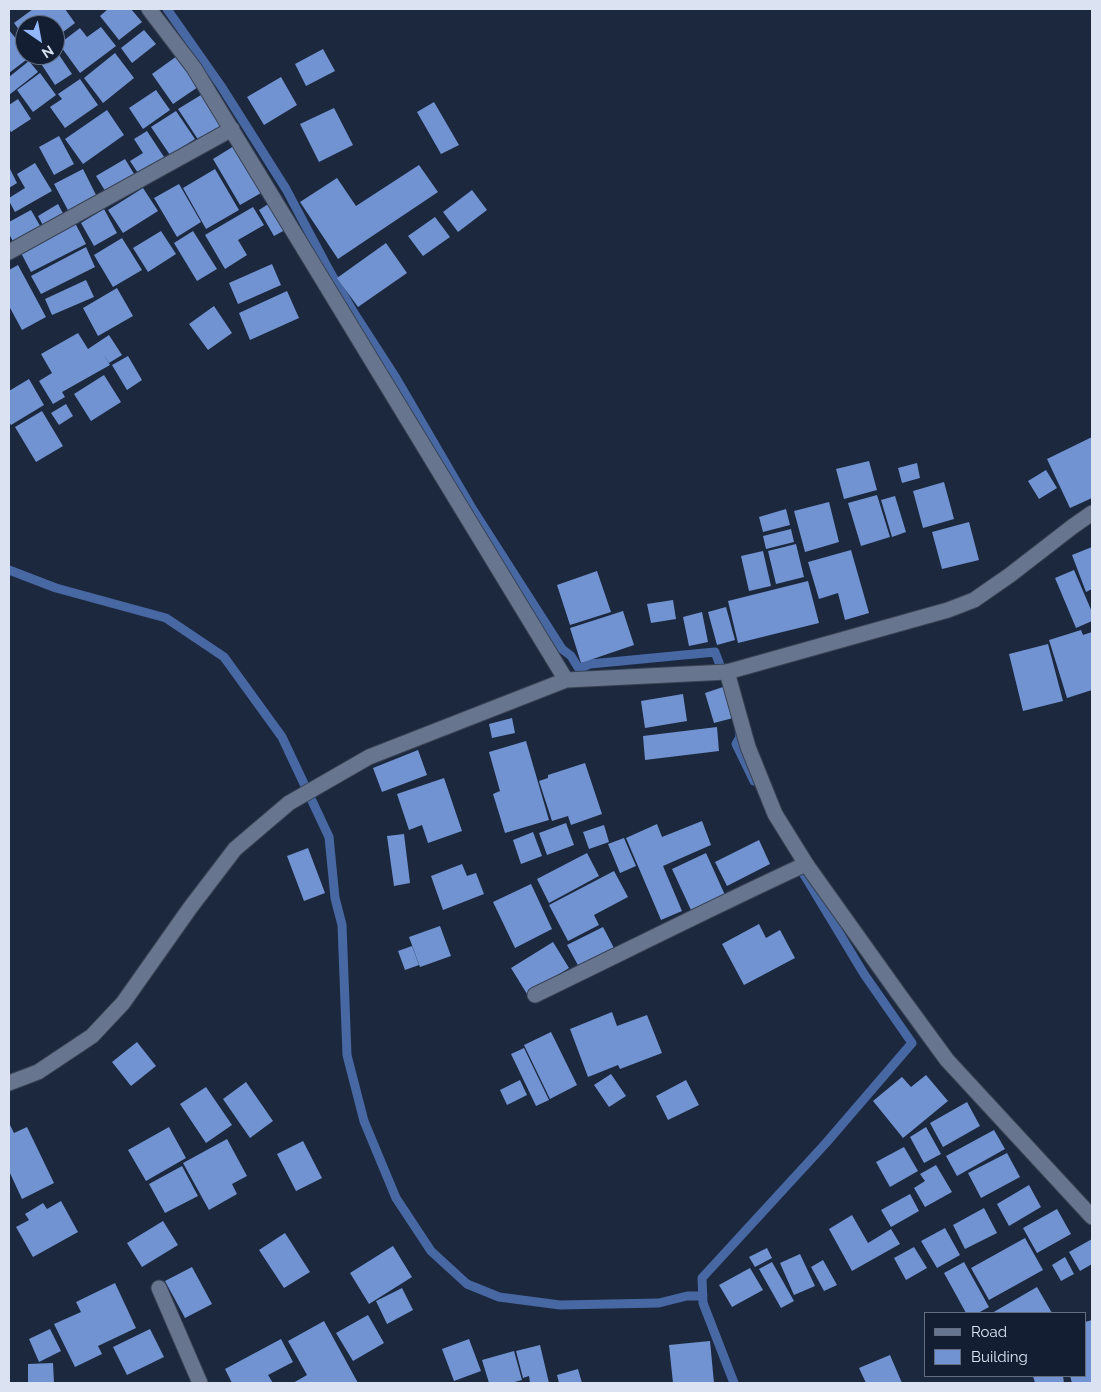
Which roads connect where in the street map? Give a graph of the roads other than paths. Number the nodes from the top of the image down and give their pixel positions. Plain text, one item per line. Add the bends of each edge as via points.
1 (149, 9) edge
2 (232, 129) junction
3 (9, 252) edge
4 (1092, 513) edge
5 (727, 672) junction
6 (566, 680) junction
7 (806, 864) junction
8 (535, 995) dead end
9 (9, 1083) edge
10 (1092, 1218) edge
11 (159, 1288) dead end
12 (200, 1383) edge

1 - 2 street via 194,68
2 - 3 street
2 - 6 street
4 - 5 street via 974,600
5 - 6 street
5 - 7 street via 748,747 775,814
6 - 9 street via 369,757 289,802 235,849 123,1003 92,1036 38,1072
7 - 8 street
7 - 10 street via 947,1060
11 - 12 street

